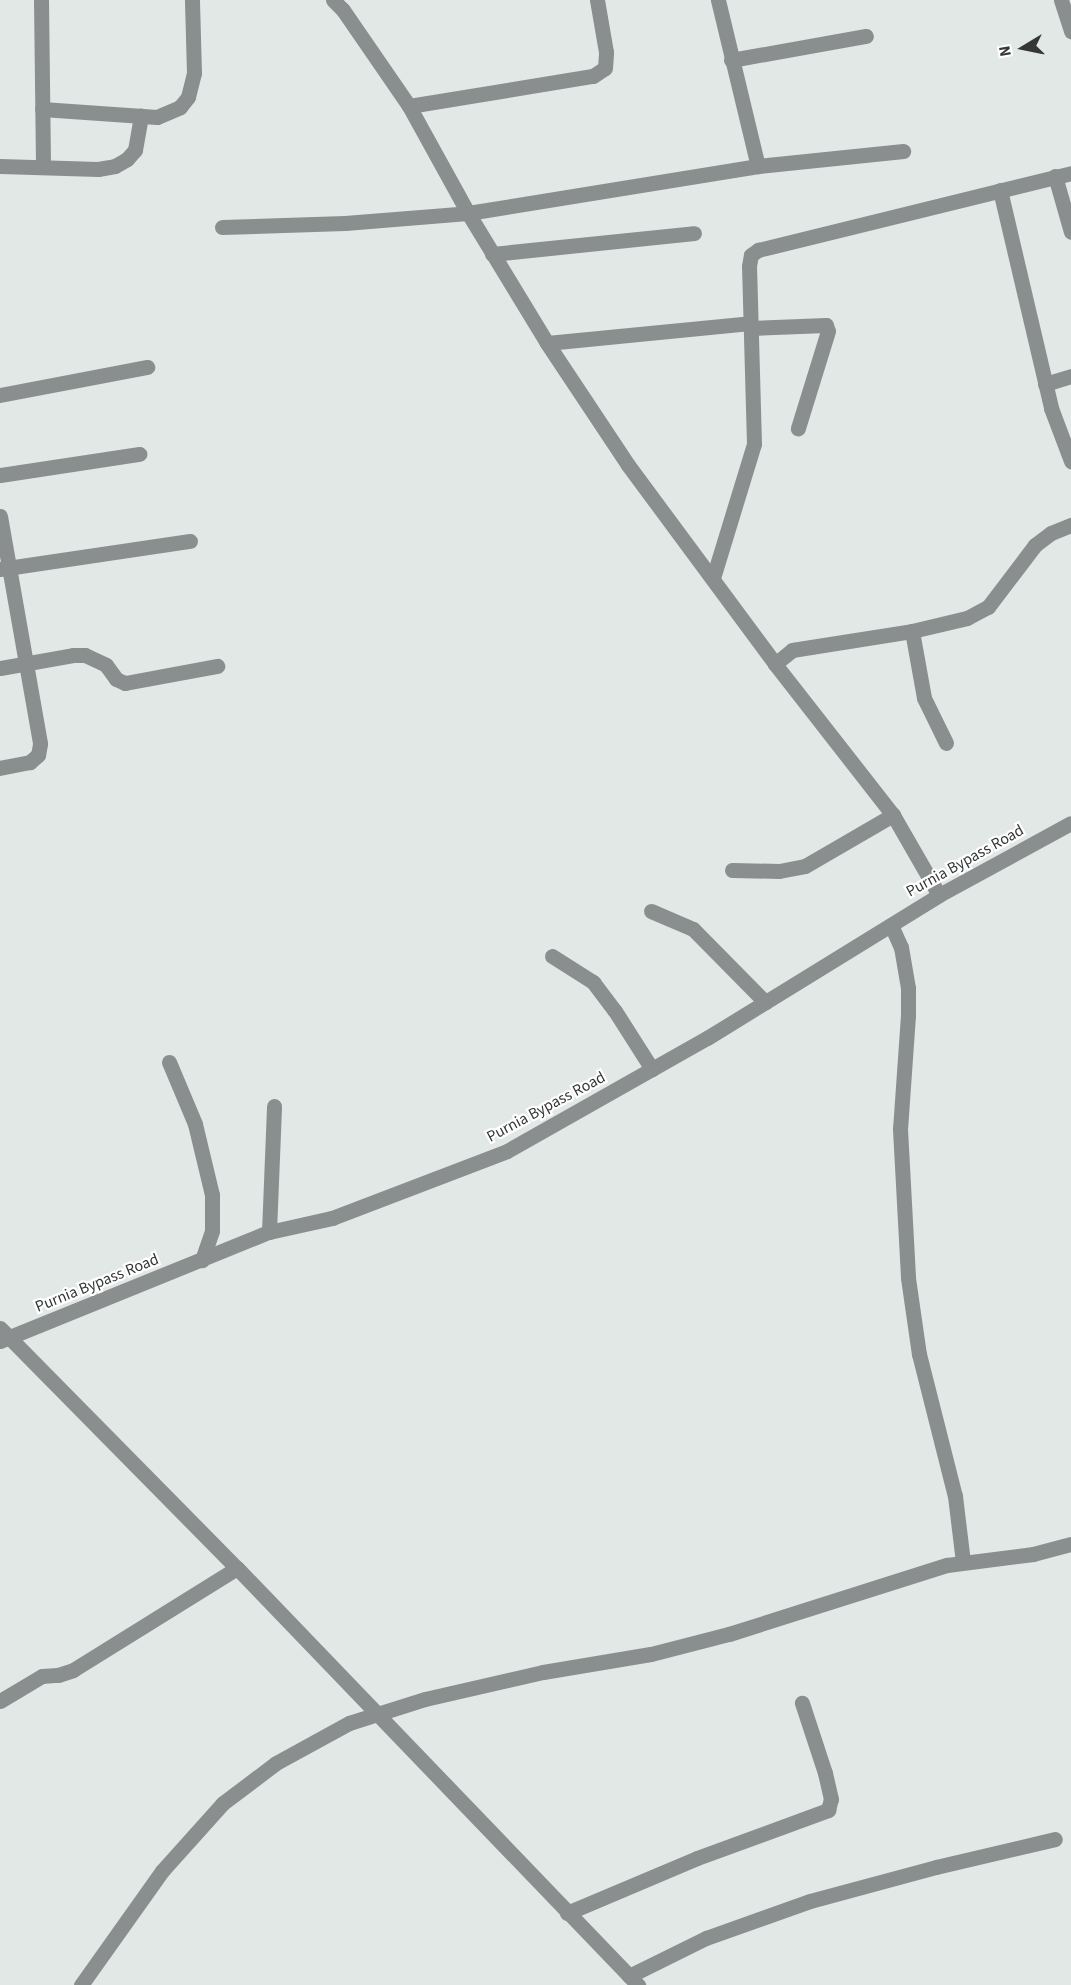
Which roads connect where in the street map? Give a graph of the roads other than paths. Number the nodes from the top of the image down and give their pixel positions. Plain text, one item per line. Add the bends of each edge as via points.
1 (41, 0) edge
2 (192, 0) edge
3 (333, 0) edge
4 (597, 0) edge
5 (717, 0) edge
6 (1061, 0) edge
7 (1071, 31) edge
8 (866, 36) dead end
9 (731, 60) junction
10 (409, 106) junction
11 (42, 109) junction
12 (141, 116) junction
13 (903, 151) dead end
14 (0, 166) edge
15 (43, 166) junction
16 (758, 166) junction
17 (1071, 173) edge
18 (1055, 176) junction
19 (1000, 190) junction
20 (468, 213) junction
21 (222, 227) dead end
22 (1071, 232) edge
23 (694, 233) dead end
24 (492, 254) junction
25 (751, 325) junction
26 (547, 343) junction
27 (147, 368) dead end
28 (1071, 376) edge
29 (1045, 384) junction
30 (0, 395) edge
31 (798, 428) dead end
32 (139, 454) dead end
33 (1071, 461) edge
34 (0, 474) edge
35 (0, 516) edge
36 (1071, 525) edge
37 (190, 541) dead end
38 (3, 568) edge
39 (713, 578) junction
40 (912, 632) junction
41 (24, 664) junction
42 (775, 664) junction
43 (217, 666) dead end
44 (0, 668) edge
45 (946, 743) dead end
46 (0, 768) edge
47 (893, 815) junction
48 (1071, 823) edge
49 (732, 870) dead end
50 (939, 895) junction
51 (651, 912) dead end
52 (891, 925) junction
53 (552, 956) dead end
54 (765, 1002) junction
55 (169, 1062) dead end
56 (652, 1070) junction
57 (274, 1106) dead end
58 (269, 1232) junction
59 (202, 1260) junction
60 (3, 1336) edge
61 (1071, 1544) edge
62 (963, 1562) junction
63 (237, 1568) junction
64 (0, 1701) edge
65 (802, 1703) dead end
66 (375, 1714) junction
67 (1056, 1839) dead end
68 (567, 1913) junction
69 (633, 1980) edge
70 (81, 1985) edge

1 - 11 street
2 - 12 street via 194,73 188,97 169,113
3 - 10 street
4 - 10 street via 606,60 605,68 593,76
5 - 9 street
6 - 7 street
8 - 9 street
9 - 16 street
10 - 20 street
11 - 12 street
11 - 15 street
12 - 15 street via 135,150 115,166
13 - 16 street
14 - 15 street
16 - 20 street
17 - 18 street
18 - 19 street
18 - 22 street
19 - 25 street via 758,250 751,255 749,266
19 - 29 street
20 - 21 street
20 - 24 street
23 - 24 street
24 - 26 street
25 - 26 street
25 - 31 street via 826,325 828,330
25 - 39 street via 754,444
26 - 39 street via 628,465
27 - 30 street
28 - 29 street
29 - 33 street
32 - 34 street
35 - 38 street
36 - 40 street via 1035,545 988,607 967,618
37 - 38 street
38 - 41 street
39 - 42 street
40 - 42 street via 792,650
40 - 45 street via 924,698
41 - 43 street via 85,656 106,665 116,679 125,683
41 - 44 street
41 - 46 street via 40,744 38,755 30,762
42 - 47 street
47 - 49 street via 805,866 779,871
47 - 50 street
48 - 50 street, Purnia Bypass Road
50 - 52 street, Purnia Bypass Road
51 - 54 street via 693,928
52 - 54 street, Purnia Bypass Road
52 - 62 street via 901,947 908,988 900,1129 908,1278 919,1354 956,1496
53 - 56 street via 593,982
54 - 56 street, Purnia Bypass Road
55 - 59 street via 195,1124 212,1195 212,1231
56 - 58 street, Purnia Bypass Road via 507,1151 332,1218
57 - 58 street
58 - 59 street, Purnia Bypass Road
59 - 60 street, Purnia Bypass Road
60 - 63 street
61 - 62 street via 1033,1554
62 - 66 street via 729,1635 651,1654 507,1680
63 - 64 street via 73,1670 42,1676
63 - 66 street
65 - 68 street via 825,1773 831,1799 828,1810 697,1858
66 - 68 street
66 - 70 street via 284,1758 223,1803 162,1871
67 - 69 street via 810,1901 706,1938
68 - 69 street

